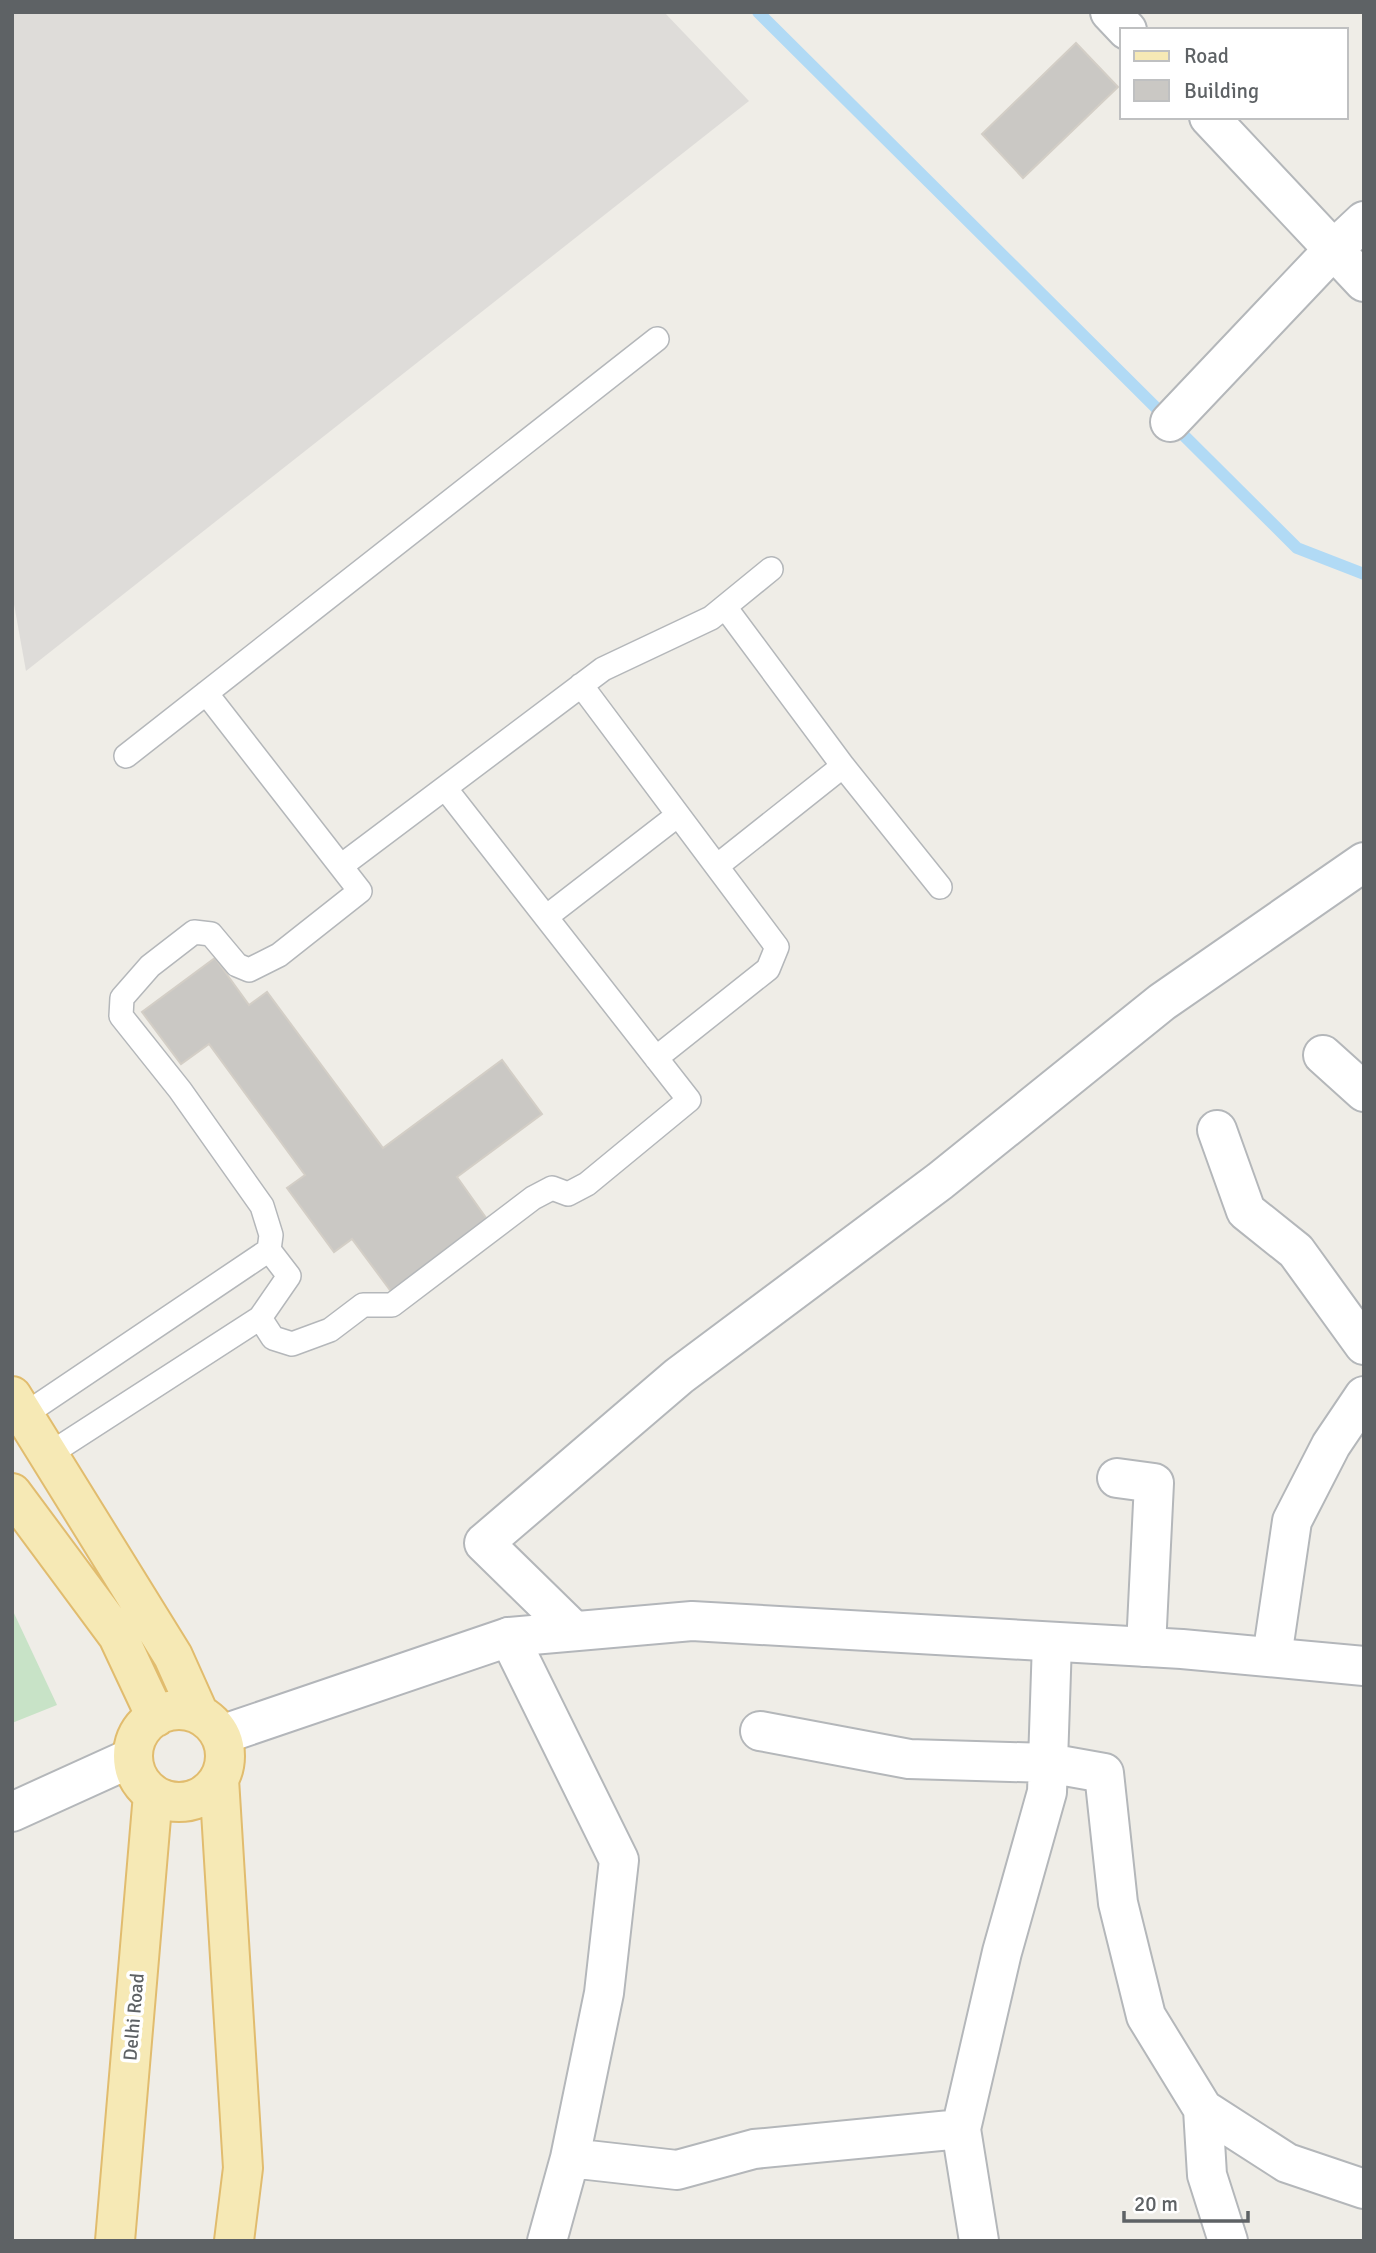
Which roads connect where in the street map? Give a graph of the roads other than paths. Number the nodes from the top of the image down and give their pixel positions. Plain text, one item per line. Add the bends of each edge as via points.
1 (1110, 12) edge
2 (1125, 28) edge
3 (1211, 119) edge
4 (1364, 222) edge
5 (1333, 250) junction
6 (1364, 282) edge
7 (657, 339) dead end
8 (1170, 422) dead end
9 (771, 569) dead end
10 (725, 607) junction
11 (581, 685) junction
12 (206, 693) junction
13 (126, 756) dead end
14 (843, 766) junction
15 (445, 788) junction
16 (678, 814) junction
17 (1364, 862) edge
18 (341, 866) junction
19 (717, 866) junction
20 (940, 887) dead end
21 (546, 918) junction
22 (1323, 1055) dead end
23 (656, 1058) junction
24 (1364, 1092) edge
25 (1217, 1130) dead end
26 (269, 1250) junction
27 (260, 1318) junction
28 (1364, 1345) edge
29 (1364, 1396) edge
30 (18, 1406) edge
31 (48, 1455) junction
32 (1117, 1478) dead end
33 (12, 1493) edge
34 (574, 1631) junction
35 (509, 1637) junction
36 (1052, 1642) junction
37 (1146, 1647) junction
38 (1272, 1657) junction
39 (1364, 1666) edge
40 (156, 1717) junction
41 (210, 1725) junction
42 (760, 1731) dead end
43 (133, 1757) junction
44 (1048, 1763) junction
45 (219, 1779) junction
46 (153, 1794) junction
47 (12, 1812) edge
48 (1203, 2109) junction
49 (961, 2129) junction
50 (570, 2158) junction
51 (1364, 2189) edge
52 (115, 2241) edge
53 (234, 2241) edge
54 (548, 2241) edge
55 (979, 2241) edge
56 (1228, 2241) edge

1 - 2 street
3 - 5 street
4 - 5 street
5 - 6 street
5 - 8 street
7 - 12 lane
9 - 10 lane
10 - 11 lane via 603,669
10 - 14 lane
11 - 15 lane
11 - 16 lane
12 - 13 lane
12 - 18 lane
14 - 19 lane
14 - 20 lane
15 - 18 lane
15 - 21 lane
16 - 19 lane
16 - 21 lane
17 - 34 street via 1162,1002 940,1181 679,1376 484,1543
18 - 26 lane via 360,891 279,955 249,970 237,965 211,934 194,932 150,966 122,998 121,1016 134,1036 180,1090 262,1206 271,1235
19 - 23 lane via 777,947 768,969
21 - 23 lane
22 - 24 street
23 - 27 lane via 689,1100 587,1184 568,1194 552,1188 533,1198 392,1306 363,1305 330,1330 292,1344 273,1338
25 - 28 street via 1246,1211 1296,1251
26 - 27 lane via 289,1276
26 - 30 lane
27 - 31 lane
29 - 38 street via 1331,1445 1292,1521
30 - 31 main road
31 - 41 main road via 173,1656
32 - 37 street via 1154,1483
33 - 40 main road via 118,1636
34 - 35 street
34 - 36 street via 692,1621
35 - 41 street
35 - 50 street via 619,1860 604,1993
36 - 37 street
36 - 44 street
37 - 38 street
38 - 39 street
40 - 41 main road via 170,1711
40 - 43 main road via 136,1740
41 - 45 main road via 225,1750
42 - 44 street via 909,1759
43 - 46 main road via 135,1770
43 - 47 street
44 - 48 street via 1104,1773 1118,1903 1146,2017
44 - 49 street via 1046,1792
45 - 46 main road via 209,1791 182,1802
45 - 53 main road via 243,2168
46 - 52 main road, Delhi Road
48 - 51 street via 1287,2163
48 - 56 street via 1207,2175
49 - 50 street via 754,2149 677,2170
49 - 55 street
50 - 54 street

